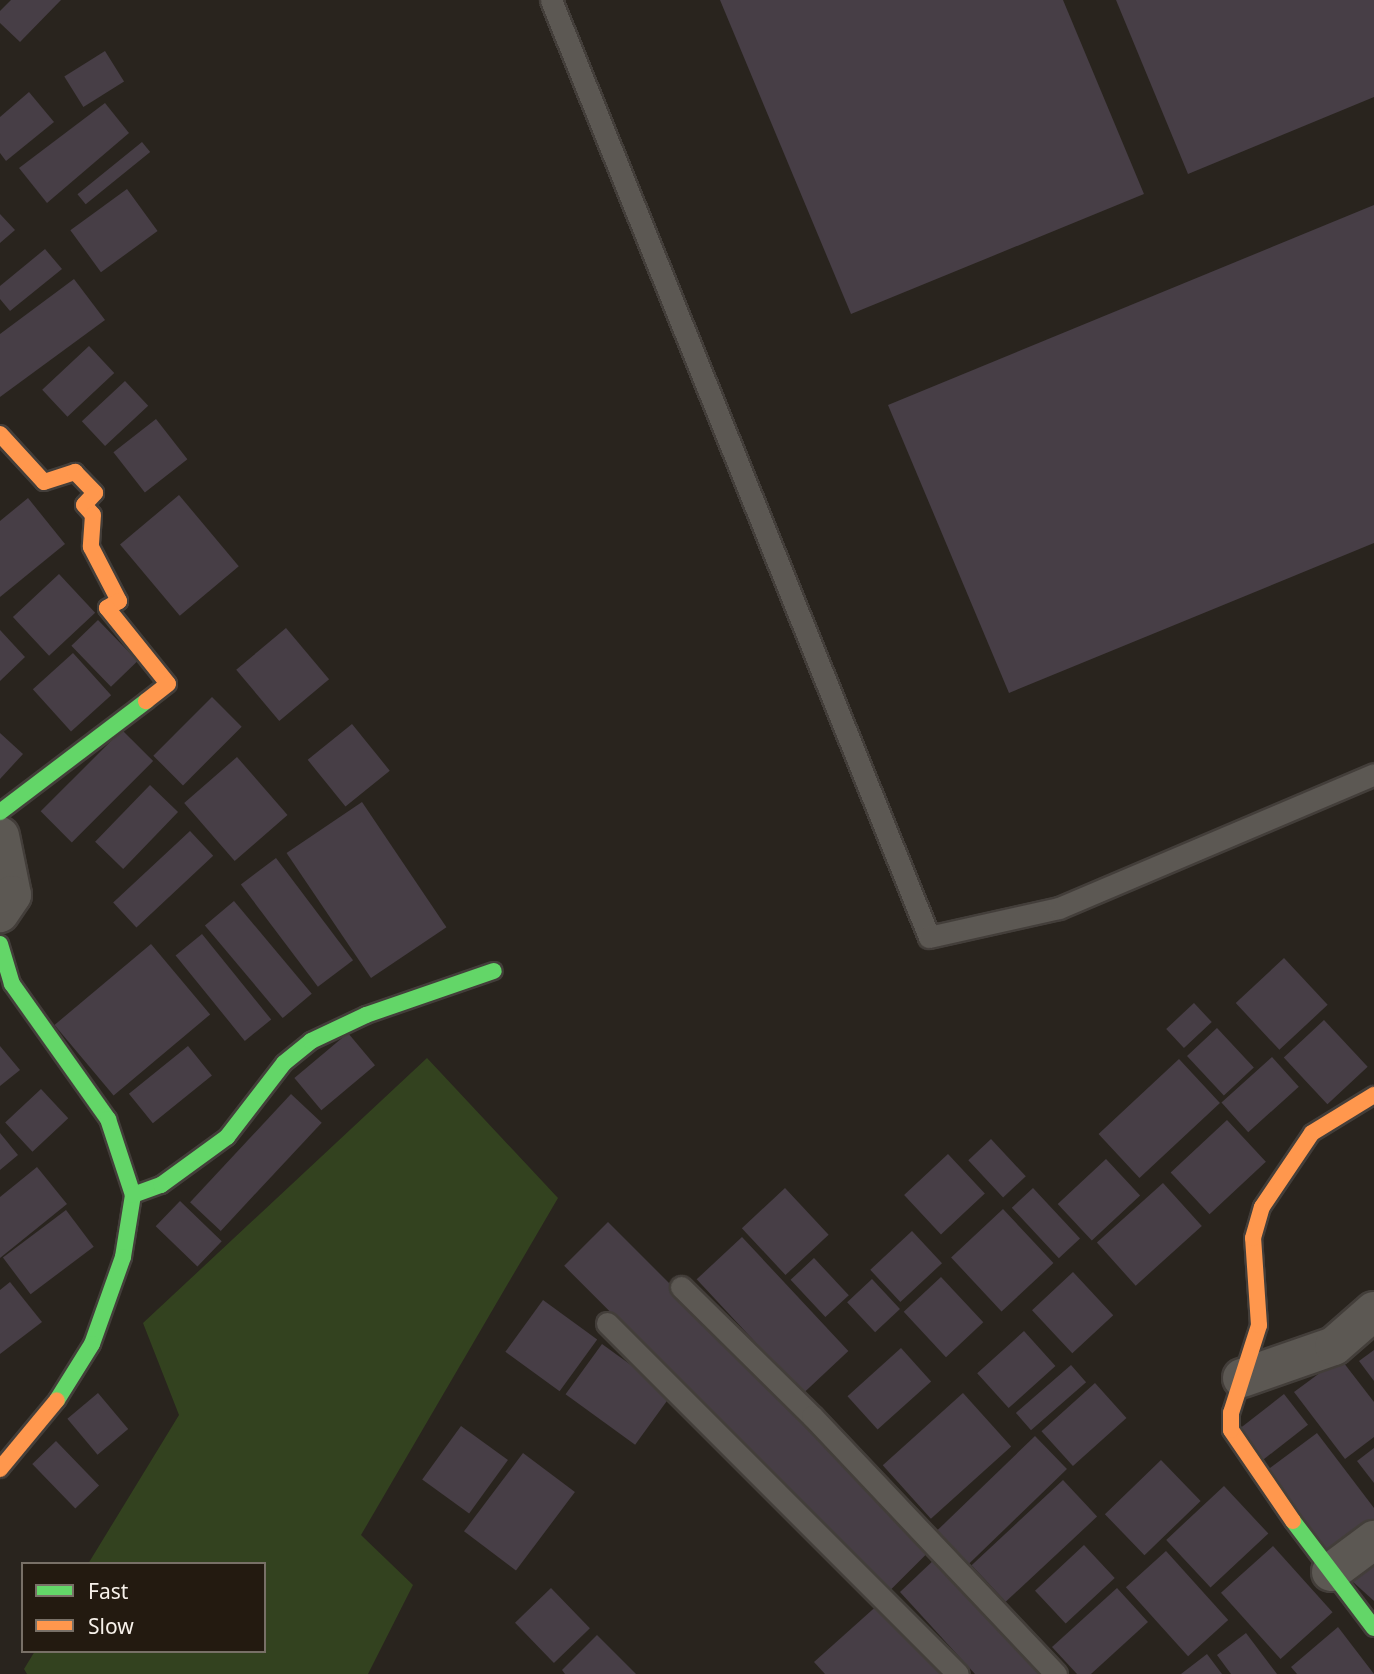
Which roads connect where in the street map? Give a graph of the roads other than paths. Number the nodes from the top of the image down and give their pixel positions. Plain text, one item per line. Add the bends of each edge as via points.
1 (551, 0) edge
2 (0, 434) edge
3 (1374, 774) edge
4 (0, 812) edge
5 (0, 836) edge
6 (0, 913) edge
7 (0, 944) edge
8 (494, 971) dead end
9 (1374, 1096) edge
10 (133, 1195) junction
11 (681, 1287) dead end
12 (1374, 1311) edge
13 (607, 1323) dead end
14 (1242, 1378) junction
15 (0, 1469) edge
16 (1374, 1540) edge
17 (1331, 1572) junction
18 (1374, 1628) edge
19 (958, 1674) edge
20 (1056, 1674) edge

1 - 3 lane via 929,937 1059,908
2 - 4 street via 44,482 75,472 95,493 84,505 93,515 91,547 120,601 107,608 168,684
5 - 6 street via 12,895
7 - 10 street via 12,984 108,1119 127,1161
8 - 10 street via 366,1015 311,1041 285,1063 227,1138 161,1185
9 - 14 street via 1312,1133 1262,1207 1253,1238 1259,1325
10 - 15 street via 123,1257 92,1344 64,1391
11 - 20 lane via 812,1416
12 - 14 street via 1334,1346
13 - 19 lane
14 - 17 street via 1231,1413 1237,1446
16 - 17 street
17 - 18 street

